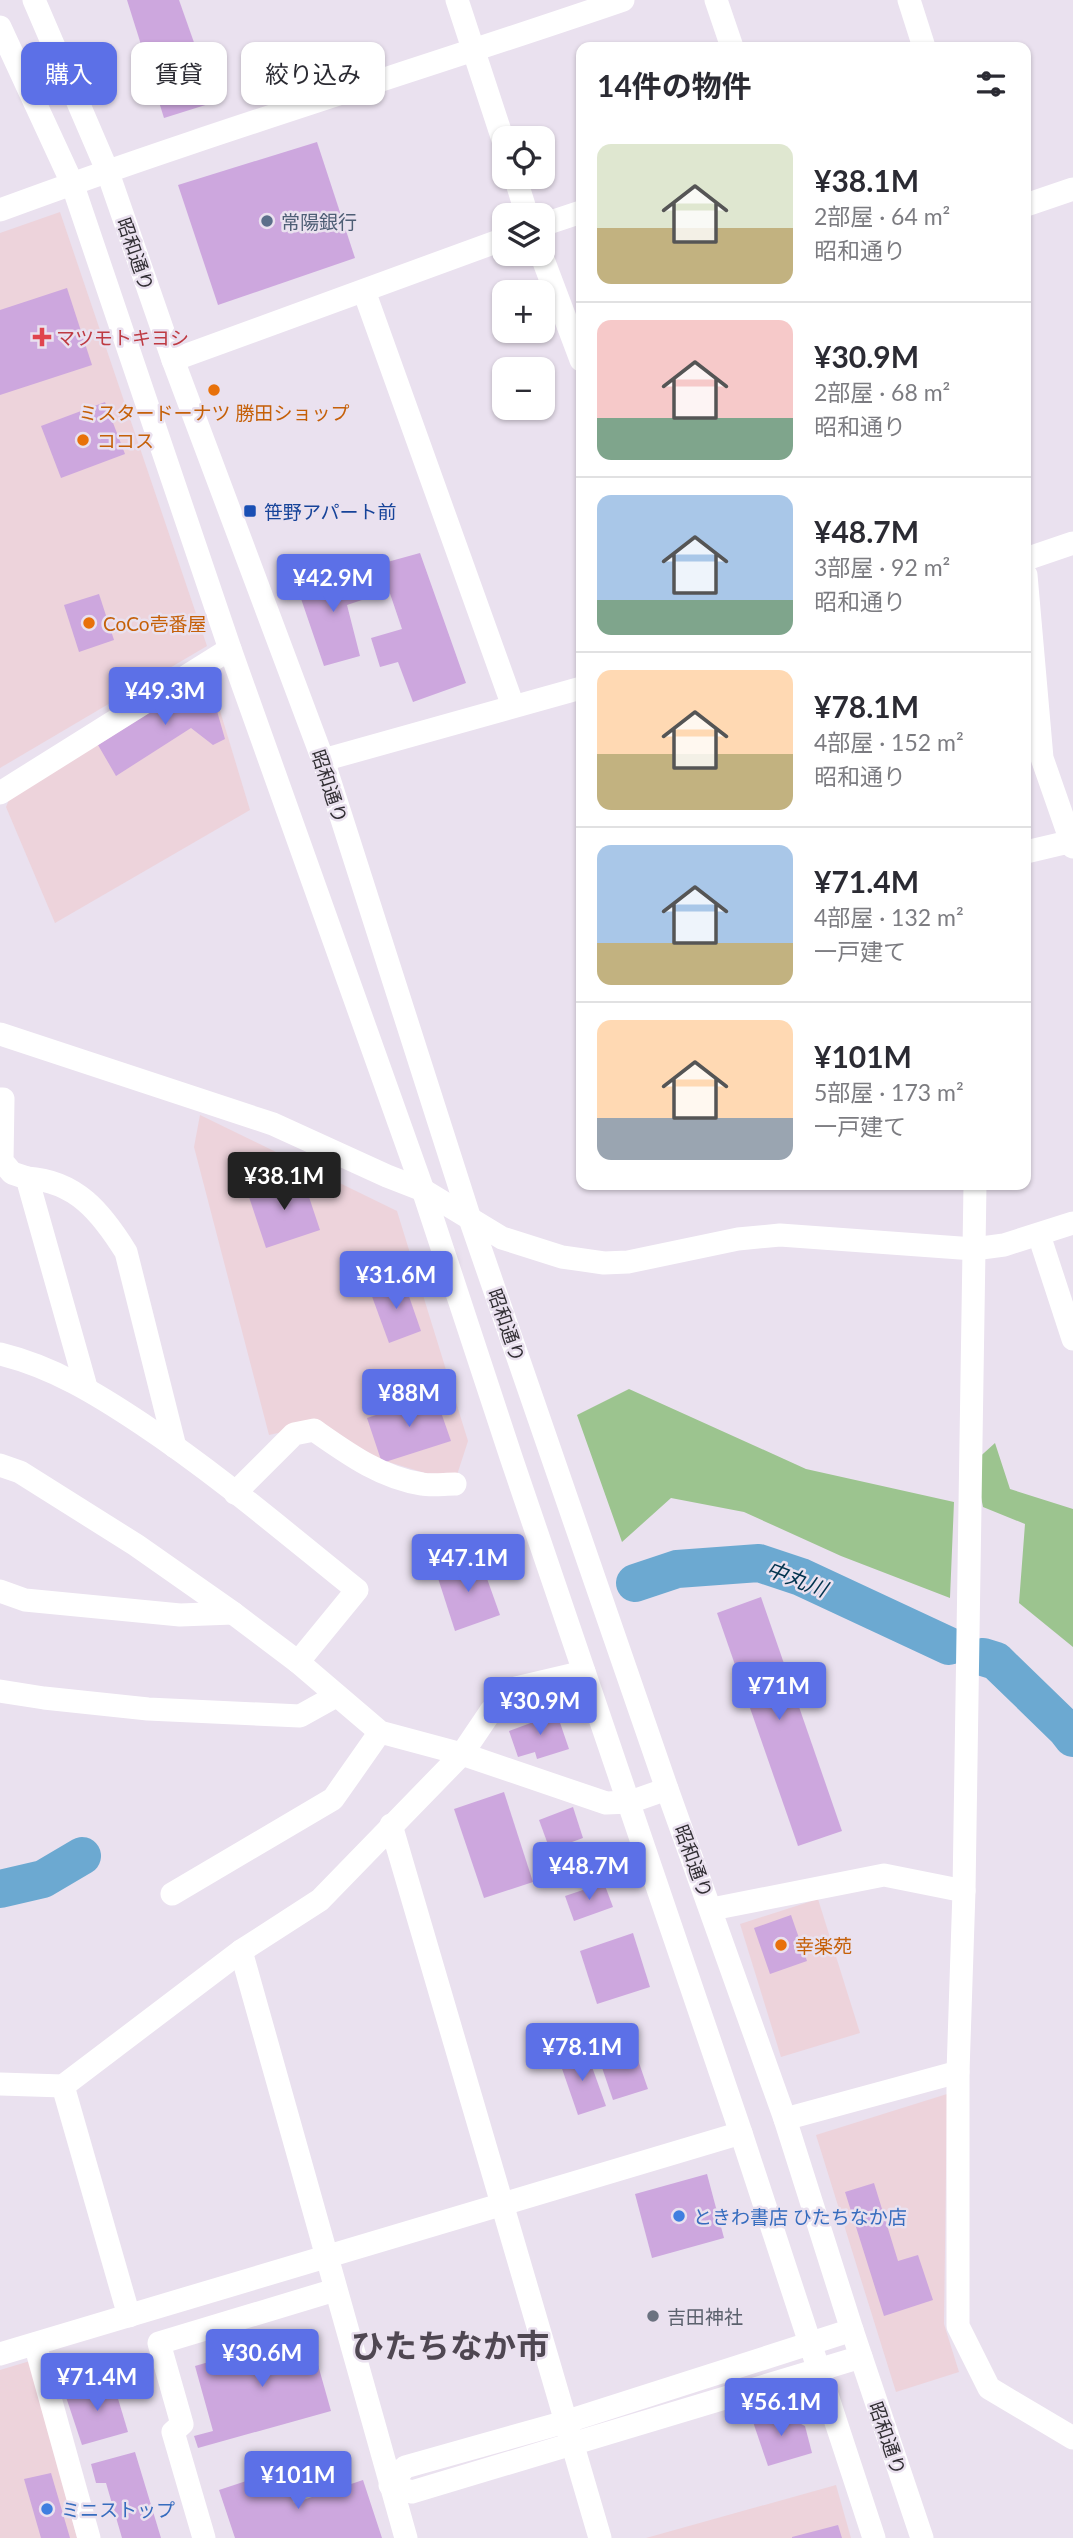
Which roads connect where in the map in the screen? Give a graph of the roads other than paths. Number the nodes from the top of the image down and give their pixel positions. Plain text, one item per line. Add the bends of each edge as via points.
1 (34, 0) edge
2 (457, 0) edge
3 (623, 0) edge
4 (716, 0) edge
5 (909, 0) edge
6 (0, 27) edge
7 (730, 42) edge
8 (923, 42) edge
9 (474, 51) junction
10 (498, 126) edge
11 (107, 170) junction
12 (72, 184) junction
13 (1073, 189) edge
14 (1031, 203) edge
15 (0, 210) edge
16 (576, 214) edge
17 (555, 221) edge
18 (492, 243) edge
19 (546, 266) edge
20 (364, 291) junction
21 (576, 347) edge
22 (173, 360) junction
23 (1073, 543) edge
24 (1031, 557) edge
25 (1031, 632) edge
26 (230, 649) junction
27 (576, 689) edge
28 (513, 706) junction
29 (323, 760) junction
30 (0, 793) edge
31 (1072, 843) edge
32 (1031, 851) edge
33 (0, 1034) edge
34 (0, 1099) edge
35 (27, 1178) junction
36 (423, 1190) junction
37 (975, 1190) edge
38 (469, 1216) junction
39 (1073, 1223) edge
40 (1039, 1235) junction
41 (974, 1249) junction
42 (1073, 1337) edge
43 (0, 1354) edge
44 (86, 1388) junction
45 (175, 1447) junction
46 (0, 1465) edge
47 (455, 1484) dead end
48 (235, 1493) junction
49 (0, 1591) edge
50 (233, 1613) junction
51 (298, 1662) junction
52 (584, 1672) junction
53 (0, 1691) edge
54 (336, 1696) junction
55 (380, 1732) junction
56 (462, 1754) junction
57 (667, 1789) junction
58 (629, 1802) junction
59 (391, 1825) junction
60 (964, 1891) junction
61 (173, 1894) dead end
62 (712, 1909) junction
63 (240, 1951) junction
64 (958, 2072) junction
65 (0, 2084) edge
66 (63, 2086) junction
67 (785, 2119) junction
68 (741, 2133) junction
69 (501, 2206) junction
70 (325, 2257) junction
71 (335, 2290) junction
72 (129, 2316) junction
73 (852, 2330) junction
74 (810, 2343) junction
75 (35, 2344) junction
76 (0, 2354) edge
77 (860, 2357) junction
78 (819, 2371) junction
79 (565, 2422) junction
80 (1073, 2438) edge
81 (571, 2445) junction
82 (390, 2485) junction
83 (89, 2538) edge
84 (204, 2538) edge
85 (406, 2538) edge
86 (600, 2538) edge
87 (874, 2538) edge
88 (922, 2538) edge

1 - 11 street, 昭和通り
2 - 9 street
3 - 9 street
4 - 7 street
5 - 8 street
6 - 12 street, 昭和通り
9 - 10 street
9 - 11 street
11 - 12 street
11 - 22 street, 昭和通り
12 - 15 street
12 - 26 street, 昭和通り
13 - 14 street
16 - 17 street
18 - 20 street
19 - 21 street
20 - 22 street
20 - 28 street
22 - 29 street, 昭和通り
23 - 24 street
25 - 31 street via 1042,758
26 - 30 street
26 - 36 street, 昭和通り
27 - 28 street
28 - 29 street
29 - 38 street, 昭和通り
31 - 32 street
33 - 36 street via 273,1124
34 - 35 street via 2,1161 12,1174
35 - 44 street
35 - 45 street via 48,1180 79,1194 126,1252
36 - 38 street
36 - 52 street, 昭和通り
37 - 41 street
38 - 41 street via 502,1238 562,1257 604,1263 780,1235
38 - 57 street, 昭和通り
39 - 40 street
40 - 41 street
40 - 42 street
41 - 60 street
43 - 44 street via 30,1362
44 - 45 street
45 - 48 street
46 - 50 street via 20,1472 136,1545
47 - 48 street via 423,1485 387,1475 314,1430 294,1434
48 - 51 street via 357,1590
49 - 50 street via 25,1600 102,1608 180,1615
50 - 51 street
51 - 54 street
52 - 56 street via 516,1688 491,1711
52 - 58 street, 昭和通り
53 - 54 street via 148,1709 300,1716
54 - 55 street
55 - 56 street
55 - 61 street via 334,1799
56 - 58 street via 606,1803
56 - 59 street
57 - 58 street
57 - 62 street, 昭和通り
58 - 68 street, 昭和通り
59 - 63 street via 320,1900
59 - 69 street
60 - 62 street via 884,1875
60 - 64 street
62 - 67 street, 昭和通り
63 - 66 street
63 - 70 street
64 - 67 street
64 - 80 street via 958,2326 989,2388
65 - 66 street
66 - 72 street
67 - 73 street, 昭和通り
68 - 69 street
68 - 74 street, 昭和通り
69 - 70 street
69 - 79 street
70 - 71 street
70 - 72 street
71 - 82 street
71 - 84 street via 159,2343 182,2424 173,2432
72 - 75 street
73 - 74 street
73 - 77 street, 昭和通り
74 - 78 street, 昭和通り
74 - 79 street
75 - 76 street
75 - 83 street
77 - 78 street
77 - 88 street, 昭和通り
78 - 81 street
78 - 87 street, 昭和通り
79 - 81 street
79 - 82 street via 405,2466
81 - 82 street via 412,2492
81 - 86 street
82 - 85 street

